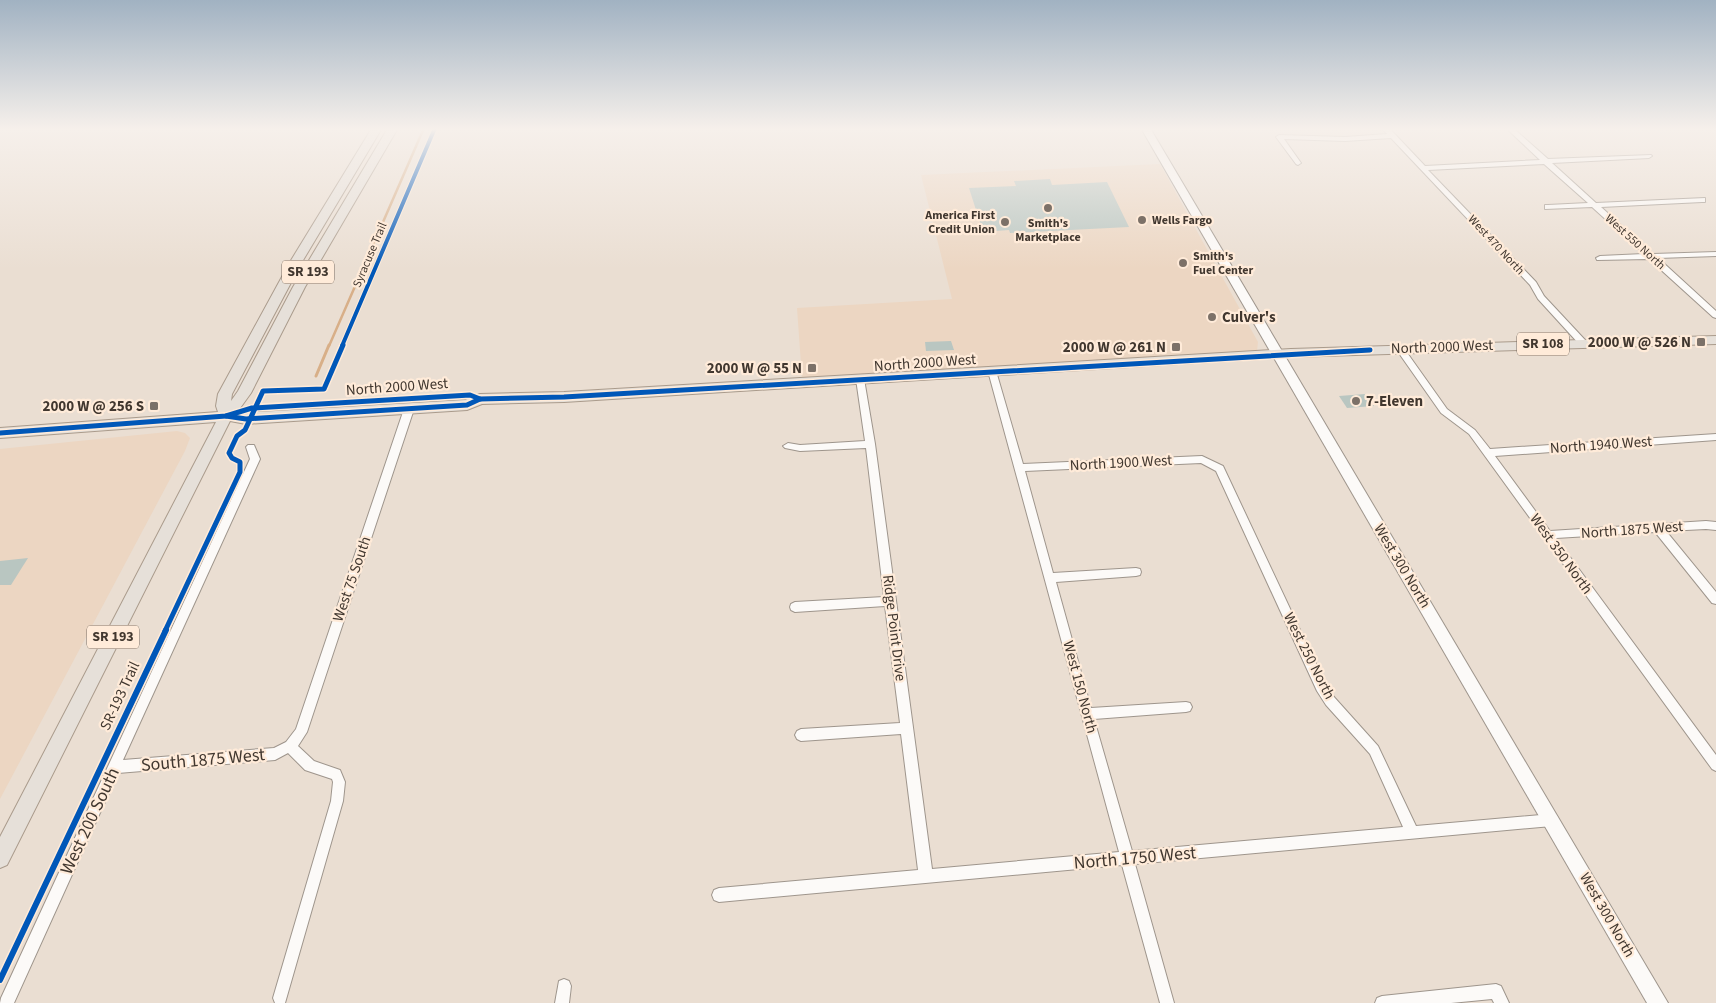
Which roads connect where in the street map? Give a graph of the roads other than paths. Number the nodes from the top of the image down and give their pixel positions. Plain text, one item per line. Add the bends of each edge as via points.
1 (348, 175) edge
2 (365, 175) edge
3 (1172, 175) edge
4 (1429, 175) edge
5 (1560, 175) edge
6 (1702, 200) dead end
7 (1593, 204) junction
8 (1548, 207) dead end
9 (1716, 254) edge
10 (1650, 255) junction
11 (1600, 258) dead end
12 (1716, 315) edge
13 (1716, 340) edge
14 (1583, 343) junction
15 (1400, 349) junction
16 (1277, 354) junction
17 (992, 371) junction
18 (860, 380) junction
19 (480, 399) junction
20 (409, 409) junction
21 (226, 416) junction
22 (0, 432) edge
23 (1716, 437) edge
24 (870, 444) junction
25 (788, 446) dead end
26 (251, 447) dead end
27 (1487, 453) junction
28 (1020, 468) junction
29 (1220, 469) joint
30 (1716, 526) edge
31 (1657, 528) junction
32 (1547, 535) junction
33 (1136, 572) dead end
34 (1050, 578) junction
35 (1716, 600) edge
36 (890, 601) junction
37 (795, 607) dead end
38 (1186, 707) dead end
39 (1088, 714) junction
40 (907, 728) junction
41 (800, 735) dead end
42 (290, 746) junction
43 (1716, 765) edge
44 (115, 767) junction
45 (1552, 820) junction
46 (1413, 833) junction
47 (0, 858) edge
48 (1127, 858) junction
49 (926, 876) junction
50 (718, 895) dead end
51 (564, 986) dead end
52 (1499, 997) edge
53 (280, 998) dead end
54 (6, 1003) edge
55 (562, 1003) edge
56 (1167, 1003) edge
57 (1382, 1003) edge
58 (1658, 1003) edge

1 - 21 main road, SR 193 via 296,262 225,394 223,406
2 - 21 main road, SR 193 via 299,287 244,393
3 - 16 main road, West 300 North
4 - 14 street, West 470 North via 1533,284
5 - 7 street, West 550 North
6 - 7 street
7 - 8 street
7 - 10 street, West 550 North
9 - 10 street
10 - 11 street
10 - 12 street, West 550 North
13 - 14 main road, North 2000 West / SR 108
14 - 15 main road, North 2000 West / SR 108
15 - 16 main road, North 2000 West / SR 108
15 - 27 street, West 350 North via 1444,411 1472,432
16 - 17 main road, North 2000 West / SR 108
16 - 45 main road, West 300 North
17 - 18 main road, North 2000 West / SR 108
17 - 28 street, West 150 North
18 - 19 main road, North 2000 West / SR 108
18 - 24 street, Ridge Point Drive
19 - 20 main road, North 2000 West / SR 108 via 467,405
19 - 21 main road, North 2000 West / SR 108 via 470,395 252,408
20 - 21 main road, North 2000 West / SR 108 via 246,419
20 - 42 street, West 75 South via 301,732
21 - 22 main road, North 2000 West / SR 108
21 - 47 main road, SR 193
23 - 27 street, North 1940 West
24 - 25 street
24 - 36 street, Ridge Point Drive
26 - 44 street, West 200 South via 255,459
27 - 32 street, West 350 North
28 - 29 street, North 1900 West via 1202,459
28 - 34 street, West 150 North
29 - 46 street, West 250 North via 1322,687 1330,701 1374,750
30 - 31 street, North 1875 West
31 - 32 street, North 1875 West
31 - 35 street
32 - 43 street, West 350 North
33 - 34 street
34 - 39 street, West 150 North
36 - 37 street
36 - 40 street, Ridge Point Drive
38 - 39 street
39 - 48 street, West 150 North
40 - 41 street
40 - 49 street, Ridge Point Drive
42 - 44 street, South 1875 West via 275,754
42 - 53 street via 304,763 336,774 339,782 337,801
44 - 54 street, West 200 South
45 - 46 street, North 1750 West
45 - 58 main road, West 300 North
46 - 48 street, North 1750 West
48 - 49 street, North 1750 West
48 - 56 street, West 150 North
49 - 50 street, North 1750 West
51 - 55 street
52 - 57 street

